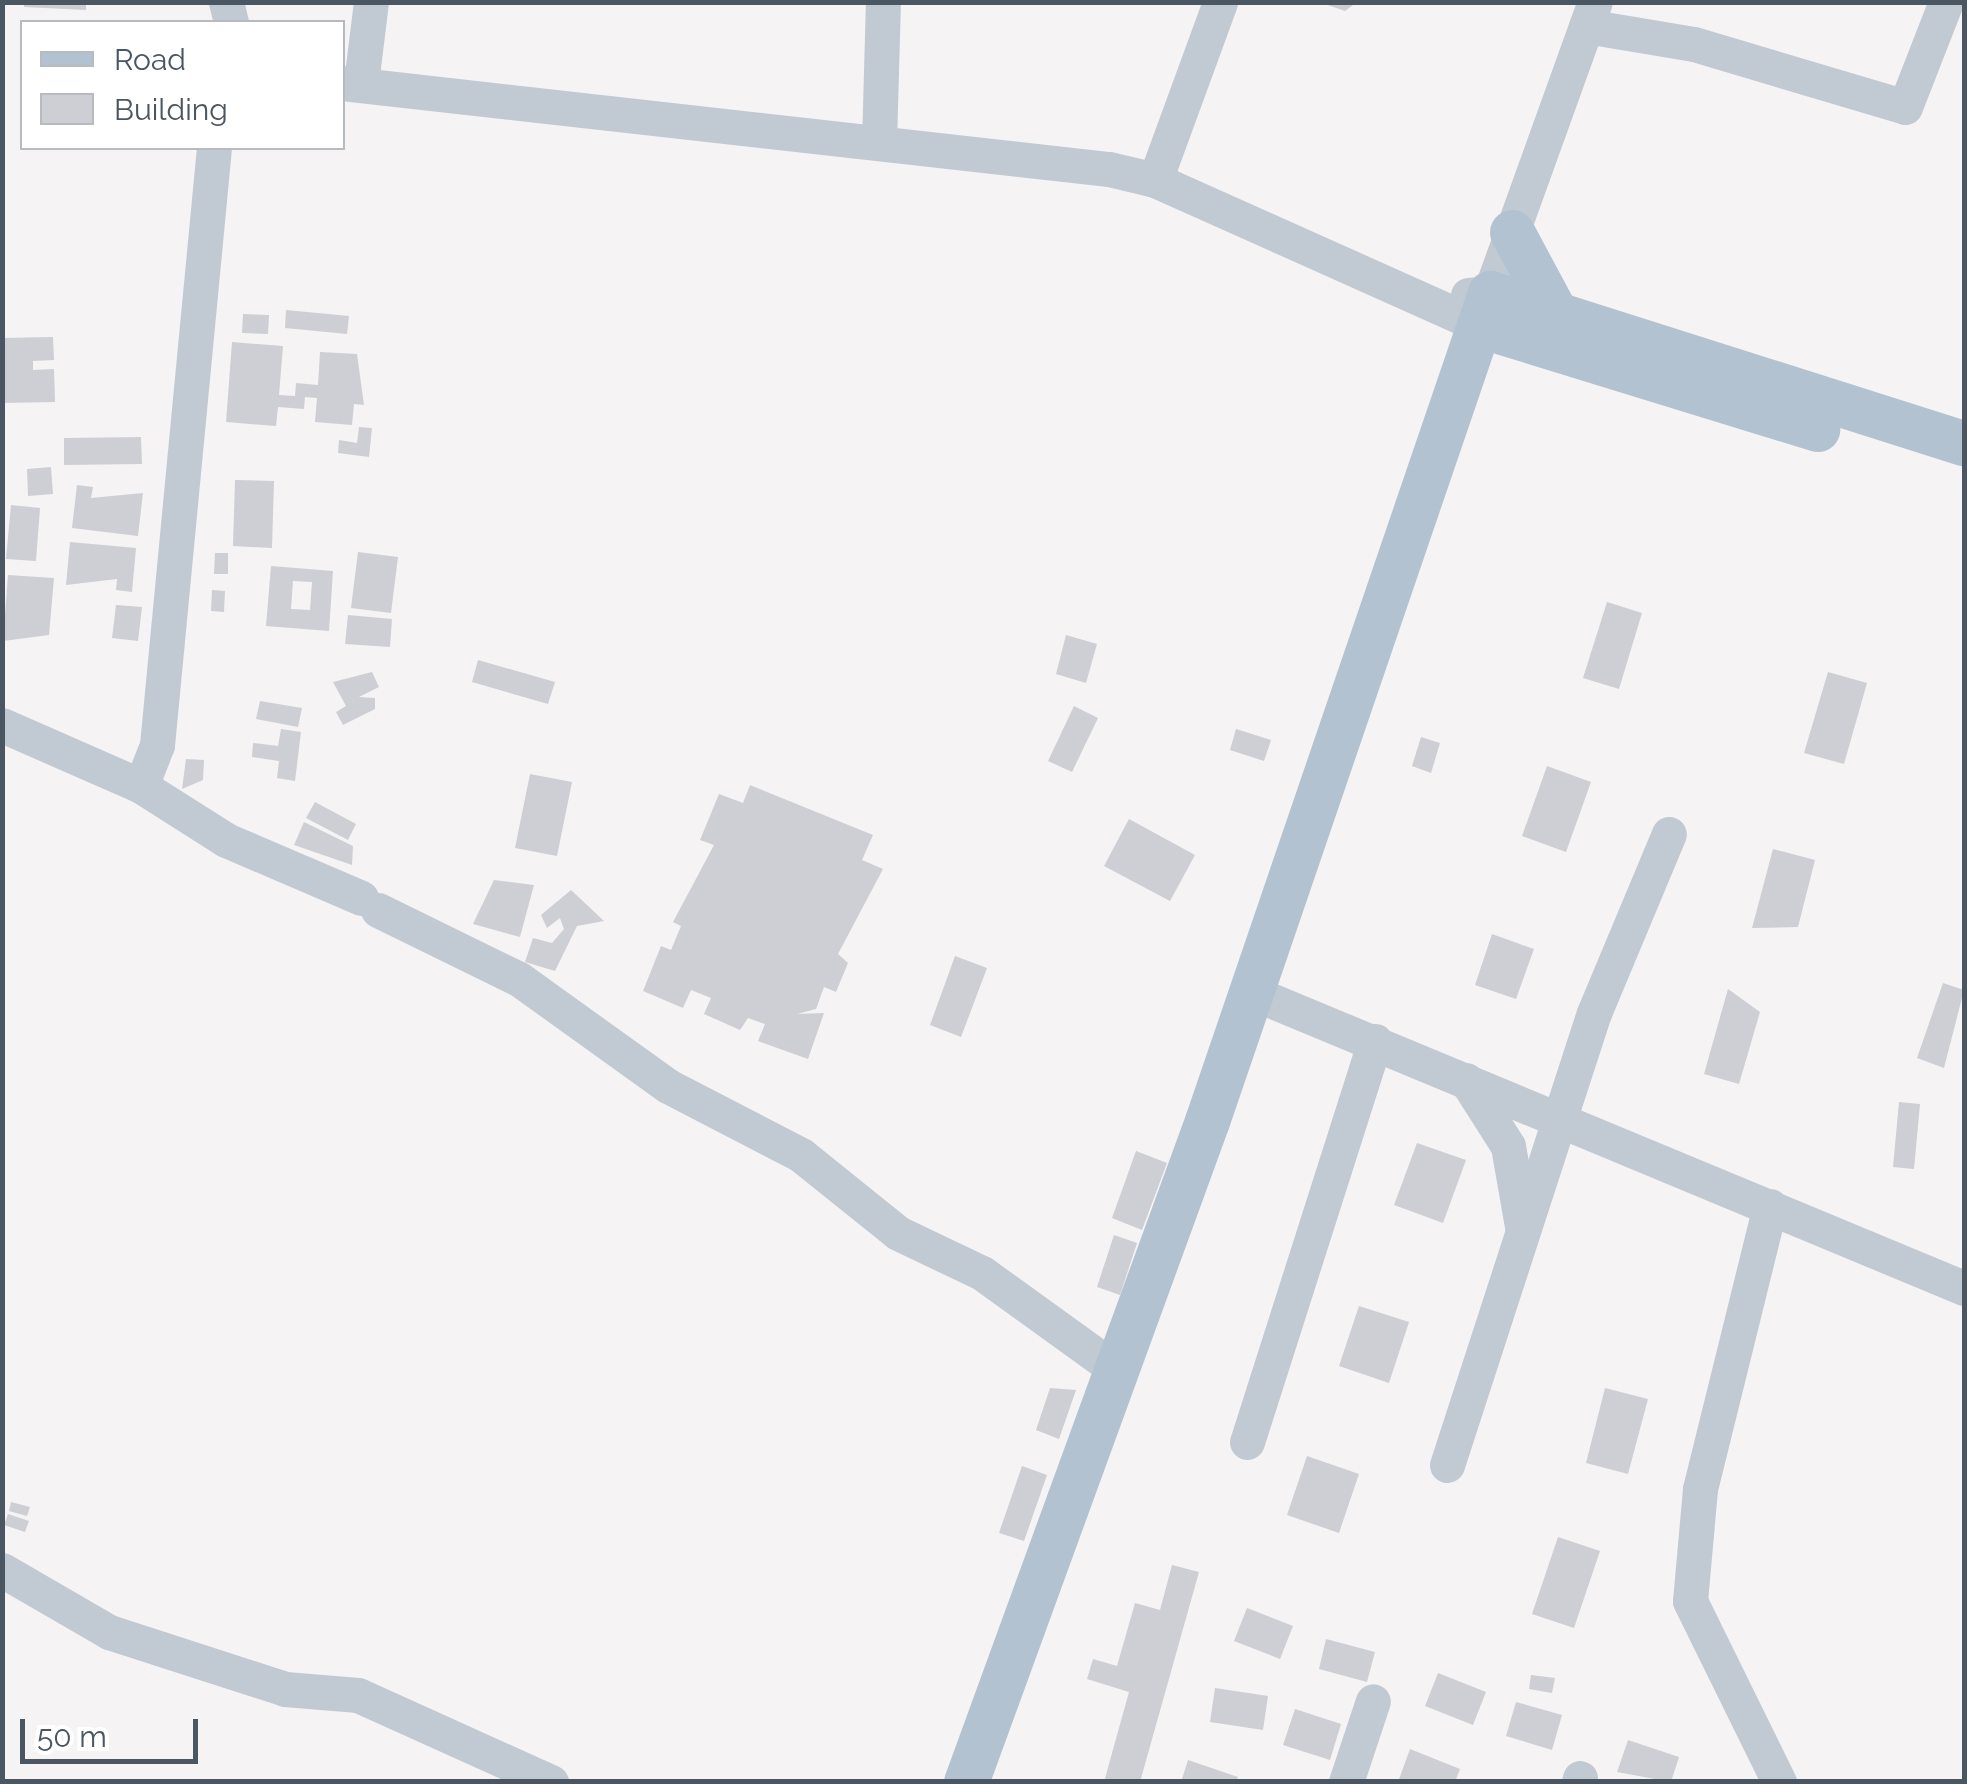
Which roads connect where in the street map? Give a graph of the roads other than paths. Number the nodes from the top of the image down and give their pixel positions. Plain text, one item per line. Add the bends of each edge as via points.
1 (371, 2) edge
2 (882, 2) edge
3 (1220, 2) edge
4 (1946, 2) edge
5 (1590, 14) edge
6 (352, 83) edge
7 (879, 143) junction
8 (214, 150) edge
9 (1155, 180) junction
10 (1512, 232) junction
11 (1485, 309) junction
12 (1550, 330) junction
13 (1462, 378) junction
14 (1964, 443) edge
15 (1964, 474) edge
16 (2, 725) edge
17 (141, 786) junction
18 (1668, 834) dead end
19 (1251, 992) junction
20 (1375, 1041) junction
21 (1466, 1080) junction
22 (1565, 1120) junction
23 (1770, 1206) junction
24 (1522, 1228) junction
25 (1964, 1288) edge
26 (1116, 1369) junction
27 (1247, 1442) dead end
28 (1447, 1465) dead end
29 (2, 1570) edge
30 (1373, 1701) dead end
31 (551, 1782) edge
32 (966, 1782) edge
33 (1346, 1782) edge
34 (1779, 1782) edge

1 - 6 street
2 - 7 street
3 - 9 street
4 - 5 street via 1905,107
5 - 10 street
6 - 7 street
7 - 9 street
8 - 17 street via 172,656
9 - 11 street via 1418,298
10 - 11 street
10 - 12 main road
11 - 12 main road
11 - 13 main road
12 - 13 main road
12 - 14 main road
12 - 15 main road
13 - 19 main road
16 - 17 street
17 - 26 street via 226,840 520,979 668,1086 801,1156 898,1233 982,1274
18 - 22 street via 1594,1012
19 - 20 street
19 - 26 main road
20 - 21 street
20 - 27 street
21 - 22 street
21 - 24 street via 1508,1146
22 - 23 street
22 - 24 street
23 - 25 street
23 - 34 street via 1700,1489 1690,1601
24 - 28 street
26 - 32 main road
29 - 31 street via 109,1632 285,1689 358,1694
30 - 33 street

